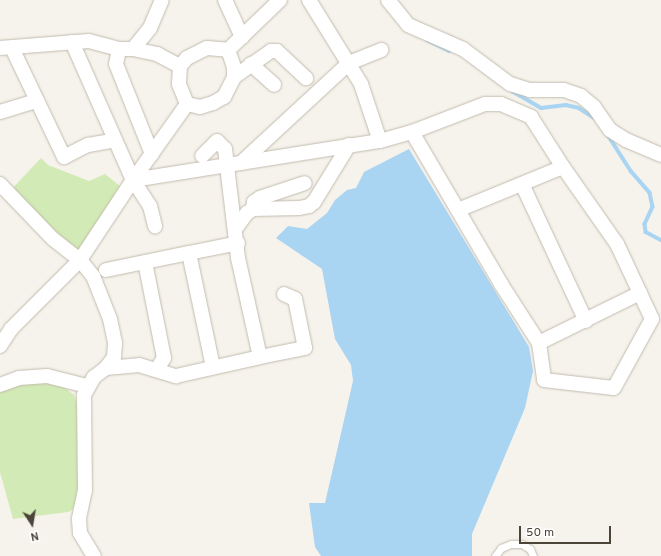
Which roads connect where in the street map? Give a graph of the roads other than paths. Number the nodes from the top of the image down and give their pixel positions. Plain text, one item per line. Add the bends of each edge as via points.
1 (162, 0) edge
2 (225, 0) edge
3 (280, 0) edge
4 (310, 0) edge
5 (388, 0) edge
6 (242, 37) junction
7 (72, 42) junction
8 (6, 48) edge
9 (119, 49) junction
10 (133, 49) junction
11 (228, 50) junction
12 (382, 50) dead end
13 (349, 63) junction
14 (251, 64) junction
15 (180, 66) junction
16 (234, 77) junction
17 (306, 78) dead end
18 (274, 85) dead end
19 (37, 101) junction
20 (187, 104) junction
21 (0, 112) edge
22 (412, 132) junction
23 (115, 140) junction
24 (380, 141) junction
25 (349, 146) junction
26 (152, 154) junction
27 (661, 155) edge
28 (202, 156) dead end
29 (234, 164) junction
30 (563, 167) junction
31 (133, 180) junction
32 (305, 183) dead end
33 (0, 184) edge
34 (522, 184) junction
35 (253, 209) junction
36 (458, 210) junction
37 (155, 226) dead end
38 (236, 228) junction
39 (238, 242) junction
40 (190, 253) junction
41 (80, 260) junction
42 (145, 262) junction
43 (106, 270) dead end
44 (640, 293) junction
45 (284, 294) dead end
46 (586, 320) junction
47 (539, 343) junction
48 (0, 346) edge
49 (260, 357) junction
50 (213, 367) junction
51 (106, 368) junction
52 (157, 369) junction
53 (0, 385) edge
54 (87, 386) junction
55 (94, 556) edge
56 (495, 556) edge
57 (534, 556) edge

1 - 10 street via 150,28
2 - 6 street
3 - 6 street
4 - 13 street
5 - 27 street via 408,25 463,49 510,84 530,90 564,90 581,96 594,107 610,130
6 - 11 street
7 - 8 street
7 - 9 street via 89,41
7 - 23 street
8 - 19 street
9 - 10 street
9 - 26 street via 116,64
10 - 15 street via 157,54
11 - 15 street via 201,50 187,58
11 - 16 street via 234,67
12 - 13 street
13 - 24 street via 361,84
13 - 29 street
14 - 16 street
14 - 17 street via 264,55 277,51
14 - 18 street
15 - 20 street via 178,84
16 - 20 street via 224,97 214,103 200,106
19 - 21 street
19 - 23 street via 64,157 88,145
20 - 26 street
22 - 24 street
22 - 30 street via 485,104 501,104 531,117
22 - 36 street
23 - 31 street
24 - 25 street
25 - 29 street
25 - 35 street via 309,206
26 - 31 street
28 - 29 street via 217,141
29 - 31 street
29 - 38 street
30 - 34 street
30 - 44 street via 617,244
31 - 37 street via 150,206
31 - 41 street
32 - 35 street via 260,198 254,202
33 - 41 street via 53,239
34 - 36 street
34 - 46 street
35 - 38 street
36 - 47 street
38 - 39 street
39 - 40 street
39 - 49 street via 238,258
40 - 42 street
40 - 50 street
41 - 48 street via 11,329
41 - 51 street via 93,276 110,319 115,343 114,357
42 - 43 street
42 - 52 street via 164,358
44 - 46 street
44 - 47 street via 652,319 614,388 544,380
45 - 49 street via 295,299 305,348
46 - 47 street
49 - 50 street
50 - 52 street via 176,376
51 - 52 street via 140,365
51 - 54 street
53 - 54 street via 19,378 47,376
54 - 55 street via 84,395 85,490 79,519 80,533
56 - 57 lane via 501,548 511,544 522,544 530,549

